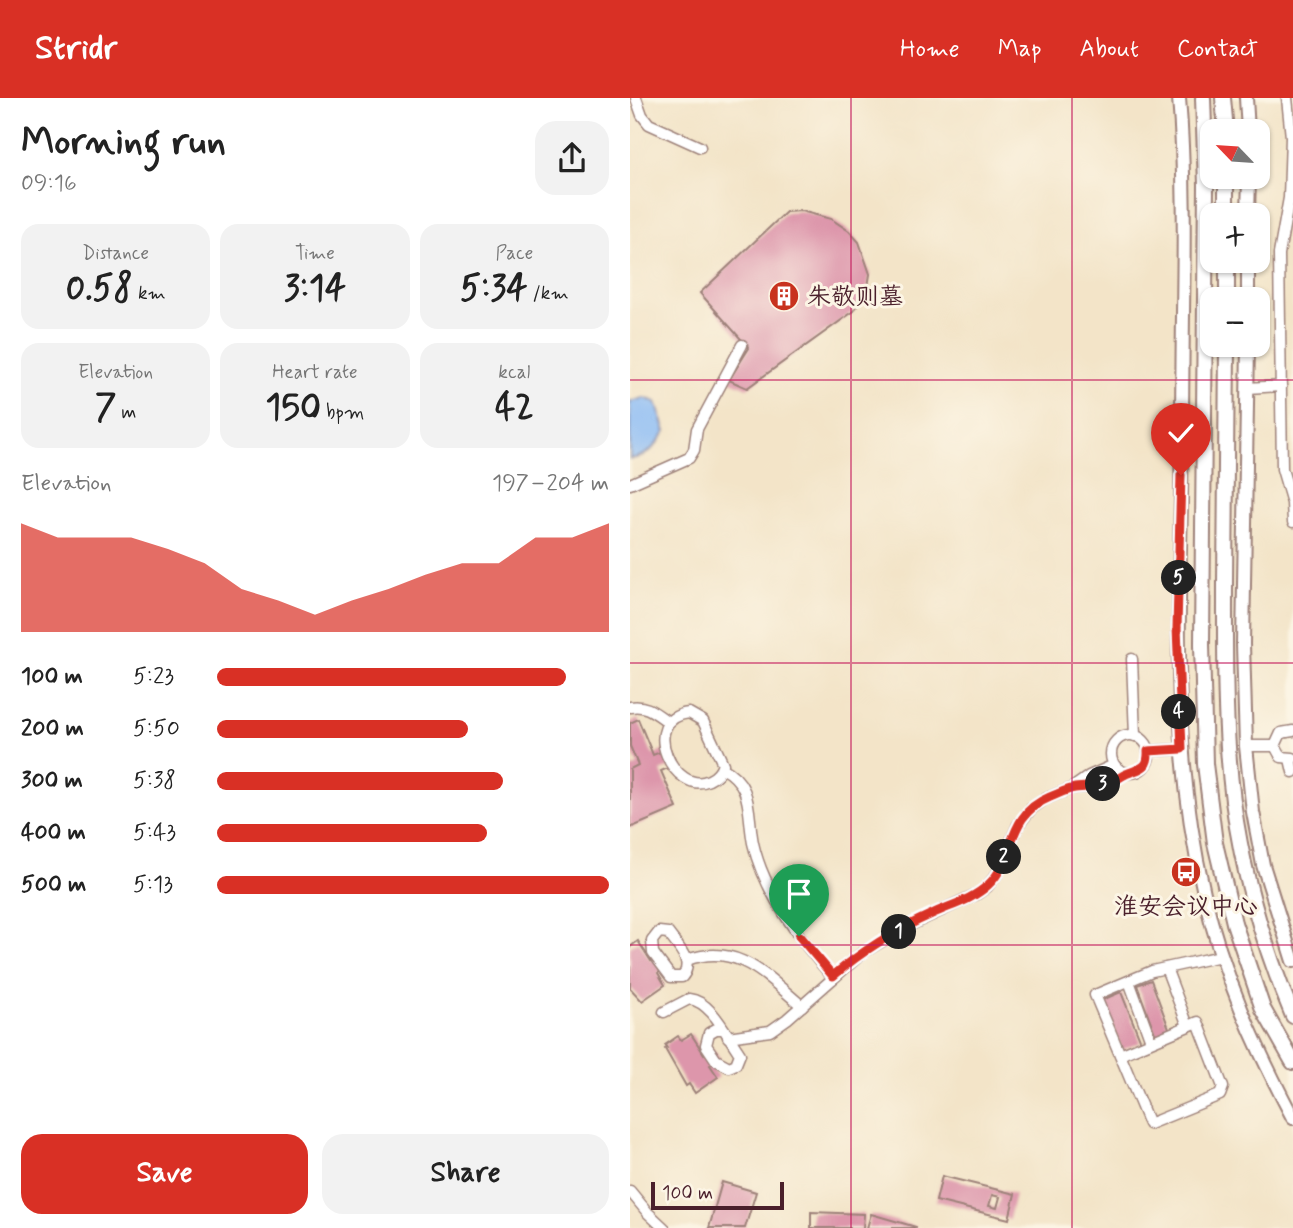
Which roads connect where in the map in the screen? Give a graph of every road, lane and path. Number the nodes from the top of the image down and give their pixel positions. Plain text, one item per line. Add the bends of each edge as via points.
1 (636, 98) edge
2 (1180, 98) edge
3 (1203, 98) edge
4 (1223, 98) edge
5 (1246, 98) edge
6 (1287, 98) edge
7 (1225, 119) edge
8 (1247, 119) edge
9 (700, 147) dead end
10 (742, 345) dead end
11 (1227, 357) edge
12 (1248, 357) edge
13 (1281, 386) junction
14 (1248, 388) junction
15 (630, 484) edge
16 (1293, 523) edge
17 (1132, 660) dead end
18 (630, 707) edge
19 (668, 722) junction
20 (1293, 732) edge
21 (1135, 736) junction
22 (1241, 746) junction
23 (1275, 746) junction
24 (1199, 748) tunnel mouth
25 (1182, 749) junction
26 (1148, 751) junction
27 (1291, 758) edge
28 (1114, 765) junction
29 (722, 768) junction
30 (1293, 772) edge
31 (1127, 773) junction
32 (1072, 788) junction
33 (1221, 956) junction
34 (687, 960) junction
35 (1293, 961) edge
36 (1166, 968) junction
37 (833, 976) junction
38 (1129, 981) junction
39 (802, 1006) junction
40 (664, 1012) dead end
41 (1293, 1016) edge
42 (1188, 1026) junction
43 (1151, 1041) junction
44 (1120, 1055) junction
45 (1293, 1062) edge
46 (1293, 1118) edge
47 (630, 1191) edge
48 (664, 1228) edge

1 - 9 street via 649,124
2 - 25 main road via 1184,211 1177,628
3 - 45 highway via 1205,764 1215,843 1234,923 1264,1009
4 - 7 highway
5 - 8 main road
6 - 13 street via 1291,137 1289,198 1279,254
10 - 15 street via 697,429 689,458
11 - 41 highway via 1225,684 1230,768 1240,846
12 - 14 main road
13 - 14 street
13 - 16 street via 1282,468 1293,503
14 - 22 main road
17 - 21 street
18 - 19 street via 648,708
19 - 29 street via 689,712 699,717
19 - 29 street via 663,738 680,775 704,782
20 - 23 street via 1281,733
21 - 26 street
21 - 28 street via 1115,743
22 - 23 street
22 - 35 main road via 1263,865
23 - 27 street via 1281,757
24 - 25 main road
25 - 26 street
25 - 33 main road via 1203,892
26 - 31 street via 1143,767
27 - 30 street
28 - 31 street
28 - 32 street
29 - 37 street via 744,788 755,852 771,888 799,936
31 - 32 street via 1098,786
32 - 37 street via 1045,799 1023,817 987,887 881,942
33 - 36 street
33 - 46 main road via 1252,1037
34 - 34 street via 668,933 654,937 653,953 671,977 684,976
34 - 39 street via 715,954 733,957
36 - 38 street
36 - 42 street
37 - 39 street
38 - 43 street
38 - 44 street via 1095,995
39 - 40 street via 766,1032 725,1033 708,1009 693,999
42 - 43 street
42 - 44 street via 1198,1022 1223,1087 1212,1100 1149,1124
43 - 44 street
47 - 48 street

